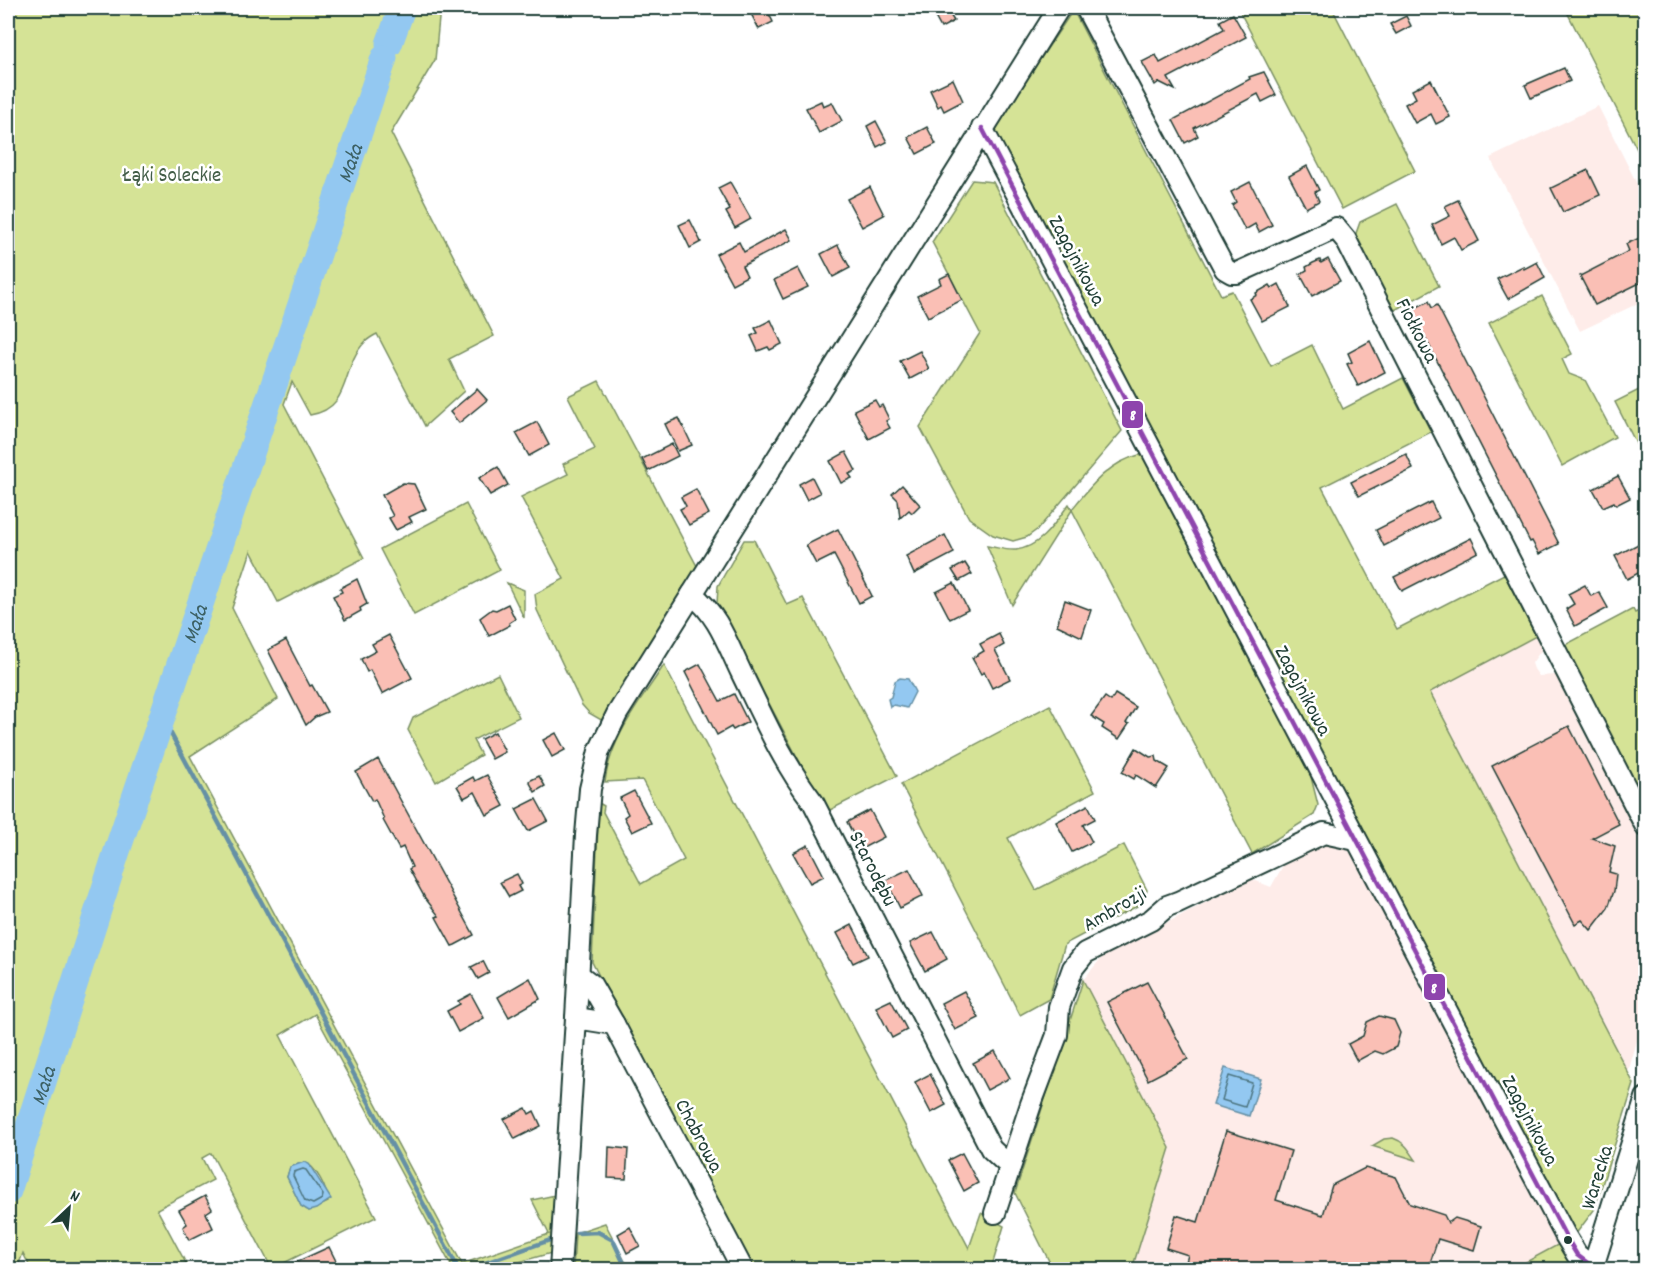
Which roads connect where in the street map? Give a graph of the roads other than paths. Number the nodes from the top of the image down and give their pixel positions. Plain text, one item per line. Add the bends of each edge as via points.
1 (1059, 8) edge
2 (1086, 8) edge
3 (982, 128) junction
4 (692, 594) junction
5 (1646, 827) edge
6 (1356, 840) junction
7 (579, 975) junction
8 (576, 1018) junction
9 (614, 1024) junction
10 (1646, 1098) edge
11 (1011, 1163) junction
12 (995, 1213) dead end
13 (1593, 1268) edge
14 (560, 1269) edge
15 (743, 1269) edge

1 - 3 street
2 - 5 street, Fiołkowa via 1225,269 1237,273 1336,228 1346,240
3 - 4 street
3 - 6 street, Zagajnikowa
4 - 7 street via 616,714 599,751 590,789
4 - 11 street, Starodębu via 712,612 773,738 813,802 991,1149
6 - 11 street, Ambrozji via 1324,834 1167,906 1151,920 1085,953 1073,968 1059,1007 1057,1035
6 - 13 street, Zagajnikowa via 1565,1236 1577,1255
7 - 8 street
7 - 9 street, Chabrowa via 591,984
8 - 9 street
8 - 14 street
9 - 15 street, Chabrowa
10 - 13 street, Warecka
11 - 12 street, Ambrozji

